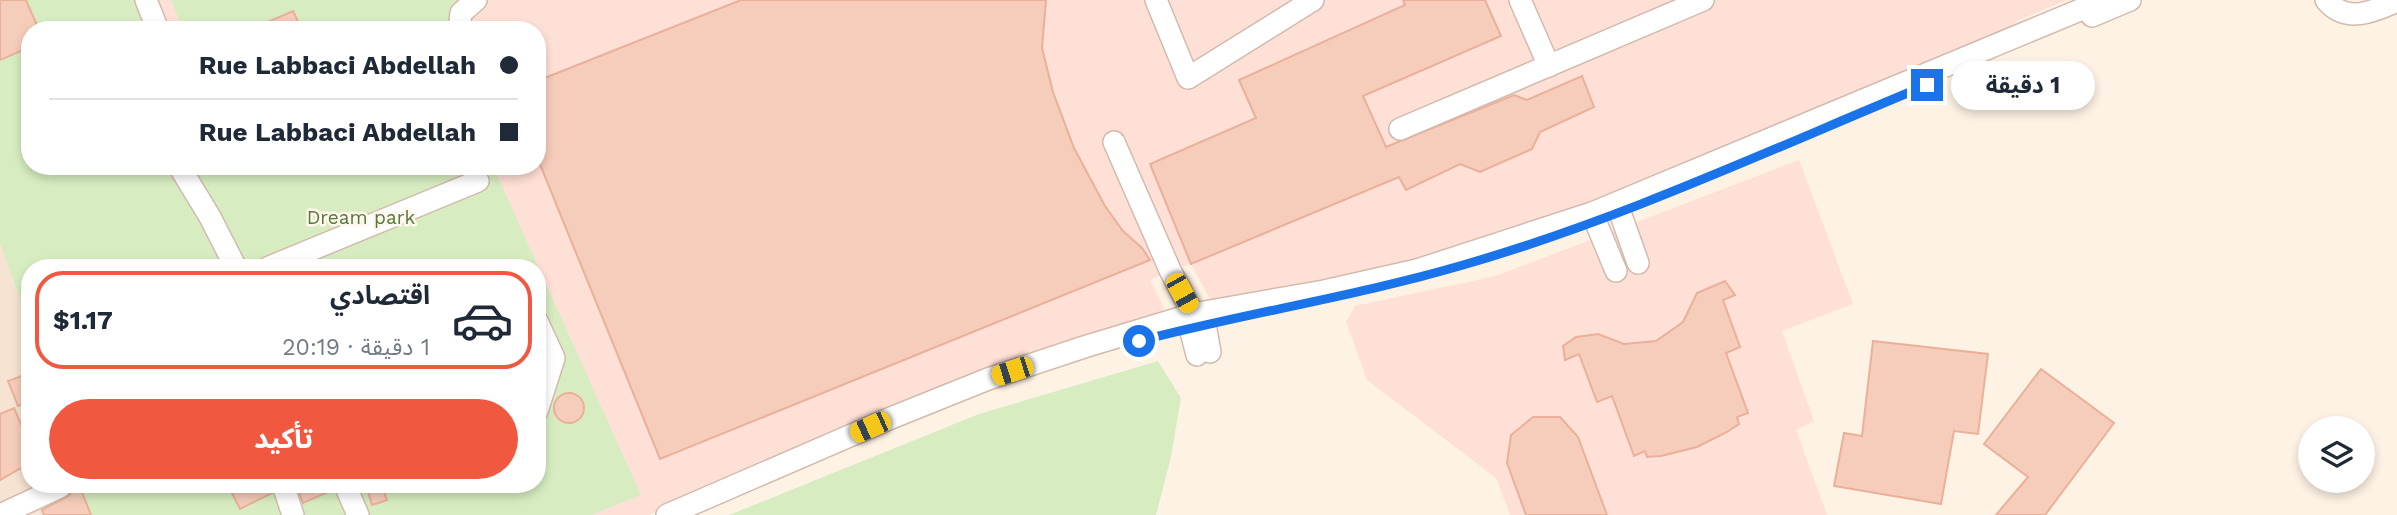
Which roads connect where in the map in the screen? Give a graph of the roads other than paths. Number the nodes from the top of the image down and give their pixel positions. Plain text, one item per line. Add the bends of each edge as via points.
1 (476, 0) edge
2 (1156, 0) edge
3 (1313, 0) edge
4 (1520, 0) edge
5 (1703, 0) edge
6 (2104, 0) edge
7 (2130, 0) edge
8 (2326, 0) edge
9 (2397, 1) edge
10 (147, 3) edge
11 (149, 21) edge
12 (154, 21) edge
13 (460, 21) edge
14 (1549, 66) junction
15 (1400, 129) dead end
16 (1114, 142) dead end
17 (184, 175) edge
18 (478, 181) dead end
19 (1619, 208) junction
20 (1594, 217) junction
21 (231, 259) edge
22 (289, 259) edge
23 (1638, 263) dead end
24 (1616, 271) dead end
25 (1196, 322) junction
26 (546, 341) edge
27 (1204, 353) dead end
28 (546, 383) edge
29 (47, 493) edge
30 (286, 493) edge
31 (348, 493) edge
32 (0, 515) edge
33 (293, 515) edge
34 (358, 515) edge
35 (667, 515) edge
36 (693, 515) edge

1 - 13 street via 461,13
2 - 3 street via 1188,78
4 - 14 street
5 - 14 street
6 - 19 street
7 - 19 street
8 - 9 street via 2342,12 2360,15
10 - 11 street
10 - 12 street
14 - 15 street
16 - 25 street
17 - 21 street
18 - 22 street
19 - 20 street
19 - 23 street
20 - 24 street
20 - 25 street via 1420,278
25 - 27 street
25 - 35 street via 988,379
25 - 36 street via 940,405
26 - 28 street via 554,358
29 - 32 street
30 - 33 street
31 - 34 street

